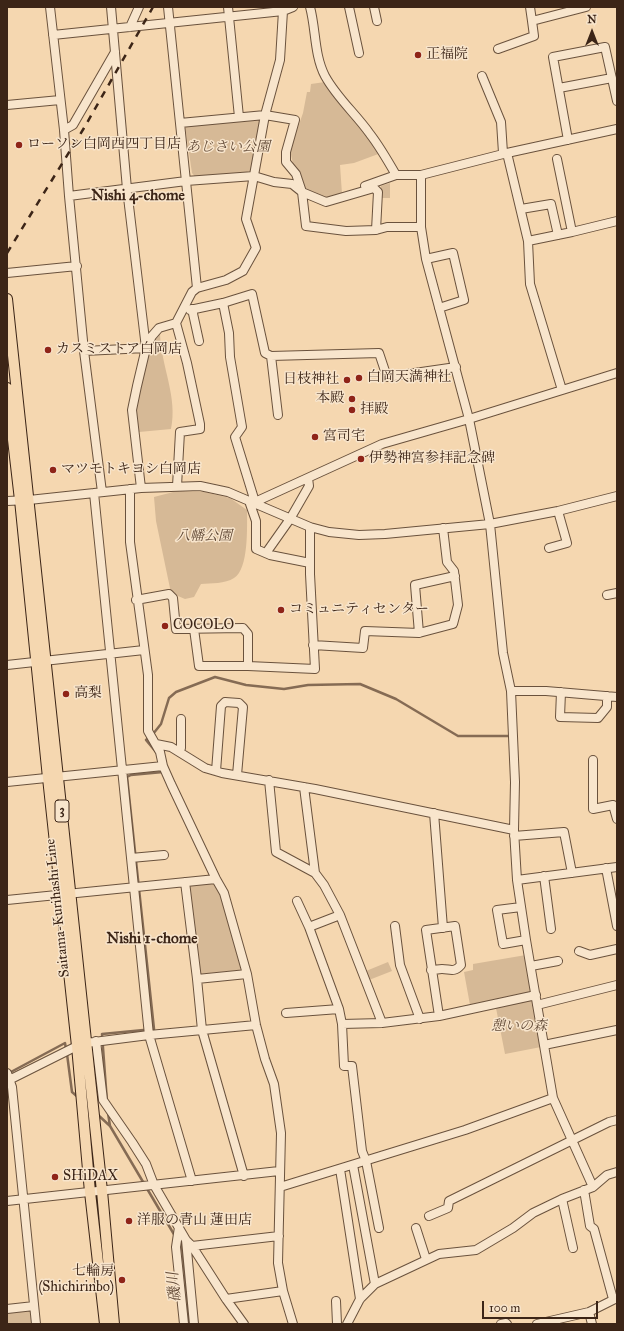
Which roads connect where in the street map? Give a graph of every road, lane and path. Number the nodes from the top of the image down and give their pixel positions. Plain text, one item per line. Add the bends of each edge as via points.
1 (50, 7) edge
2 (111, 7) edge
3 (139, 7) edge
4 (168, 7) edge
5 (228, 7) edge
6 (293, 7) edge
7 (310, 7) edge
8 (349, 7) edge
9 (374, 7) edge
10 (530, 7) edge
11 (586, 7) edge
12 (283, 11) junction
13 (229, 18) junction
14 (377, 21) dead end
15 (532, 21) junction
16 (170, 22) junction
17 (130, 27) junction
18 (113, 28) junction
19 (53, 35) junction
20 (498, 49) dead end
21 (115, 52) junction
22 (358, 53) dead end
23 (482, 76) dead end
24 (612, 78) junction
25 (559, 88) junction
26 (60, 100) junction
27 (617, 101) edge
28 (7, 105) edge
29 (265, 115) junction
30 (239, 117) junction
31 (180, 123) junction
32 (617, 129) edge
33 (64, 130) junction
34 (568, 140) junction
35 (505, 153) junction
36 (556, 159) dead end
37 (421, 175) junction
38 (254, 176) junction
39 (396, 176) junction
40 (186, 181) junction
41 (127, 189) junction
42 (302, 192) junction
43 (342, 193) dead end
44 (69, 196) junction
45 (521, 209) junction
46 (617, 221) edge
47 (421, 228) junction
48 (376, 230) junction
49 (572, 232) junction
50 (558, 235) junction
51 (528, 241) junction
52 (426, 259) junction
53 (77, 266) junction
54 (7, 273) edge
55 (197, 288) junction
56 (7, 299) edge
57 (223, 303) junction
58 (439, 308) junction
59 (176, 323) junction
60 (199, 341) dead end
61 (146, 348) junction
62 (84, 351) junction
63 (271, 356) junction
64 (456, 367) junction
65 (617, 373) edge
66 (7, 388) edge
67 (562, 390) junction
68 (278, 415) dead end
69 (469, 419) junction
70 (308, 478) junction
71 (177, 486) junction
72 (141, 488) junction
73 (130, 489) junction
74 (98, 492) junction
75 (617, 496) edge
76 (25, 500) junction
77 (7, 501) edge
78 (252, 502) junction
79 (558, 511) junction
80 (290, 519) junction
81 (490, 524) junction
82 (310, 527) junction
83 (443, 528) junction
84 (549, 548) dead end
85 (266, 553) junction
86 (310, 563) junction
87 (455, 576) junction
88 (617, 593) edge
89 (606, 595) dead end
90 (136, 600) junction
91 (194, 629) junction
92 (419, 633) junction
93 (313, 645) junction
94 (144, 650) junction
95 (110, 654) junction
96 (41, 661) junction
97 (7, 664) edge
98 (248, 666) junction
99 (511, 690) junction
100 (561, 692) junction
101 (607, 696) junction
102 (617, 697) edge
103 (181, 719) dead end
104 (156, 744) junction
105 (179, 751) junction
106 (593, 760) dead end
107 (162, 766) junction
108 (122, 771) junction
109 (216, 771) junction
110 (237, 775) junction
111 (53, 778) junction
112 (268, 780) junction
113 (7, 782) edge
114 (304, 787) junction
115 (434, 813) junction
116 (617, 819) edge
117 (514, 833) junction
118 (164, 855) dead end
119 (131, 858) junction
120 (617, 867) edge
121 (606, 868) junction
122 (315, 873) junction
123 (572, 873) junction
124 (544, 876) junction
125 (216, 879) junction
126 (517, 880) junction
127 (186, 882) junction
128 (134, 887) junction
129 (65, 894) junction
130 (7, 900) edge
131 (297, 901) dead end
132 (521, 907) junction
133 (340, 915) junction
134 (395, 926) dead end
135 (617, 926) edge
136 (309, 927) junction
137 (443, 928) junction
138 (551, 929) dead end
139 (526, 940) junction
140 (617, 950) edge
141 (580, 951) dead end
142 (558, 961) dead end
143 (531, 966) junction
144 (431, 970) junction
145 (246, 974) junction
146 (197, 979) junction
147 (617, 985) edge
148 (536, 995) junction
149 (537, 1005) junction
150 (339, 1009) junction
151 (286, 1013) dead end
152 (439, 1016) junction
153 (420, 1019) junction
154 (382, 1023) junction
155 (342, 1024) junction
156 (256, 1025) junction
157 (202, 1030) junction
158 (617, 1030) edge
159 (149, 1034) junction
160 (96, 1041) junction
161 (81, 1044) junction
162 (544, 1045) junction
163 (8, 1078) edge
164 (553, 1098) junction
165 (617, 1120) edge
166 (573, 1141) junction
167 (366, 1161) junction
168 (353, 1165) junction
169 (340, 1169) junction
170 (279, 1171) junction
171 (617, 1172) edge
172 (244, 1176) junction
173 (192, 1181) junction
174 (154, 1185) junction
175 (593, 1187) junction
176 (280, 1188) junction
177 (584, 1190) junction
178 (102, 1191) junction
179 (90, 1192) junction
180 (23, 1199) junction
181 (562, 1199) junction
182 (7, 1201) edge
183 (429, 1216) dead end
184 (179, 1227) junction
185 (380, 1228) dead end
186 (416, 1228) dead end
187 (279, 1236) junction
188 (189, 1243) junction
189 (573, 1248) dead end
190 (426, 1259) junction
191 (375, 1284) junction
192 (283, 1291) junction
193 (226, 1299) junction
194 (360, 1299) junction
195 (615, 1299) edge
196 (336, 1301) dead end
197 (34, 1306) junction
198 (7, 1309) edge
199 (589, 1312) junction
200 (36, 1324) edge
201 (105, 1324) edge
202 (114, 1324) edge
203 (184, 1324) edge
204 (194, 1324) edge
205 (244, 1324) edge
206 (293, 1324) edge
207 (338, 1324) edge
208 (347, 1324) edge
209 (501, 1324) edge
210 (507, 1324) edge
211 (537, 1324) edge
212 (592, 1324) edge

1 - 19 street
2 - 18 street
3 - 17 street
4 - 16 street
5 - 13 street
6 - 12 street
7 - 39 street via 318,58 325,76 346,106 370,132
8 - 22 street
9 - 14 street
10 - 15 street
11 - 15 street
12 - 13 street
12 - 29 street via 280,60
13 - 16 street
13 - 30 street
15 - 20 street via 534,36
16 - 17 street
16 - 31 street
17 - 18 street
18 - 19 street
18 - 21 street
19 - 26 street
21 - 33 street via 73,125
21 - 41 street
23 - 35 street via 501,122
24 - 25 street
24 - 25 street via 605,47 553,57
24 - 27 street
25 - 34 street
26 - 28 street
26 - 33 street
29 - 30 street
29 - 38 street
29 - 42 street via 296,120 286,152 286,162 296,174
30 - 31 street
31 - 40 street
32 - 34 street
33 - 44 street
34 - 35 street
35 - 37 street
35 - 45 street
36 - 49 street
37 - 39 street
37 - 47 street
38 - 40 street
38 - 42 street via 292,184
38 - 55 street via 246,220 256,248 243,271 226,280
39 - 43 street
40 - 41 street
40 - 55 street
41 - 44 street
41 - 61 street
42 - 48 street via 306,226 346,231
42 - 48 street via 326,202 374,188 378,192
44 - 53 street
45 - 50 street via 551,204
45 - 51 street
46 - 49 street
47 - 48 street via 386,227
47 - 52 street
49 - 50 street
50 - 51 street
51 - 67 street via 530,284
52 - 58 street
52 - 58 street via 453,253 464,300
53 - 54 street
53 - 62 street
55 - 59 street via 192,292
56 - 76 main road, Saitama-Kurihashi Line / 3
57 - 60 street via 191,310
57 - 63 street via 252,294 265,353
57 - 78 street via 242,427 235,437
58 - 64 street
59 - 61 street via 159,328
59 - 71 street via 200,424 200,429 180,432
61 - 62 street
61 - 72 street via 132,410
62 - 74 street
63 - 64 street via 380,353 387,378
63 - 68 street
64 - 69 street
65 - 67 street
66 - 76 main road, Saitama-Kurihashi Line / 3
67 - 69 street
69 - 70 street via 382,444
69 - 81 street
70 - 78 street
70 - 80 street via 309,486
71 - 72 street
71 - 78 street via 200,486 228,492
72 - 73 street
73 - 74 street
73 - 90 street via 130,542
74 - 76 street
74 - 95 street
75 - 79 street
76 - 77 street
76 - 96 main road, Saitama-Kurihashi Line / 3
78 - 80 street
78 - 85 street via 256,521 256,549
79 - 81 street
79 - 84 street via 567,543
80 - 82 street
80 - 85 street
81 - 83 street
81 - 99 street via 503,653
82 - 83 street via 359,535
82 - 86 street
83 - 87 street via 447,562
85 - 86 street
86 - 93 street
87 - 92 street via 458,605 453,624
87 - 92 street via 415,585
88 - 89 street
90 - 91 street via 169,594 173,598 176,629
90 - 94 street
91 - 98 street via 199,666
91 - 98 street via 243,628 248,634
92 - 93 street via 365,631 363,648
93 - 98 street via 315,669
94 - 95 street
94 - 104 street via 148,675 148,731
95 - 96 street
95 - 108 street
96 - 97 street
96 - 111 main road, Saitama-Kurihashi Line / 3
99 - 100 street
99 - 117 street via 515,782
100 - 101 street
100 - 101 street via 560,718 598,718 607,707
101 - 102 street
103 - 105 street
104 - 105 street
104 - 107 street
105 - 109 street via 205,768
106 - 116 street via 593,809 614,805
107 - 108 street
107 - 125 street
108 - 111 street
108 - 119 street
109 - 110 street
109 - 110 street via 221,706 225,702 240,703 243,706
110 - 112 street
111 - 113 street
111 - 129 main road, Saitama-Kurihashi Line / 3
112 - 114 street
112 - 122 street via 276,852
114 - 115 street
114 - 122 street
115 - 117 street
115 - 137 street
117 - 123 street via 564,832
117 - 126 street
118 - 119 street
119 - 128 street
120 - 121 street
121 - 123 street
121 - 135 street
122 - 133 street
123 - 124 street
124 - 126 street
124 - 138 street
125 - 127 street
125 - 145 street via 224,893
126 - 132 street
127 - 128 street
127 - 146 street
128 - 129 street
128 - 159 street
129 - 130 street
129 - 161 main road, Saitama-Kurihashi Line / 3
131 - 136 street
132 - 139 street
132 - 139 street via 497,910 503,944
133 - 136 street
133 - 154 street
134 - 153 street via 400,966
136 - 150 street
137 - 144 street via 426,930
137 - 144 street via 455,926 461,965 449,971
139 - 143 street
140 - 141 street via 590,955
142 - 143 street
143 - 148 street
144 - 152 street
145 - 146 street
145 - 156 street
146 - 157 street
147 - 149 street
148 - 149 street
148 - 152 street
149 - 162 street
150 - 151 street
150 - 155 street
152 - 153 street
153 - 154 street
154 - 155 street
155 - 167 street via 344,1066 352,1066 362,1151
156 - 157 street
156 - 170 street via 264,1059 274,1084 281,1133
157 - 159 street
157 - 172 street
158 - 162 street
159 - 160 street
159 - 173 street
160 - 161 street
160 - 174 street via 103,1100 146,1164
161 - 163 street
161 - 178 main road, Saitama-Kurihashi Line / 3
161 - 179 main road, Saitama-Kurihashi Line / 3
162 - 164 street
163 - 180 street via 12,1087
164 - 166 street
164 - 167 street via 465,1130
165 - 166 street
166 - 175 street
166 - 183 street via 449,1201 448,1208
167 - 168 street
167 - 185 street
168 - 169 street
168 - 191 street
169 - 176 street
169 - 194 street
170 - 172 street
170 - 176 street
171 - 175 street via 607,1175
172 - 173 street
173 - 174 street
174 - 178 street
174 - 184 street
175 - 177 street
176 - 187 street
177 - 181 street
177 - 195 street via 590,1226 594,1229
178 - 179 street
178 - 202 main road, Saitama-Kurihashi Line / 3
179 - 180 street
179 - 201 main road, Saitama-Kurihashi Line / 3
180 - 182 street
180 - 197 street
181 - 189 street
181 - 190 street via 533,1213 476,1250 439,1254
184 - 188 street
184 - 203 street via 176,1247
186 - 190 street
187 - 188 street
187 - 192 street via 278,1263
188 - 193 street
188 - 204 street
190 - 191 street
191 - 194 street
192 - 193 street
192 - 206 street
193 - 205 street
194 - 208 street
195 - 199 street
196 - 207 street
197 - 198 street
197 - 200 street
199 - 211 street
199 - 212 street
209 - 210 street

